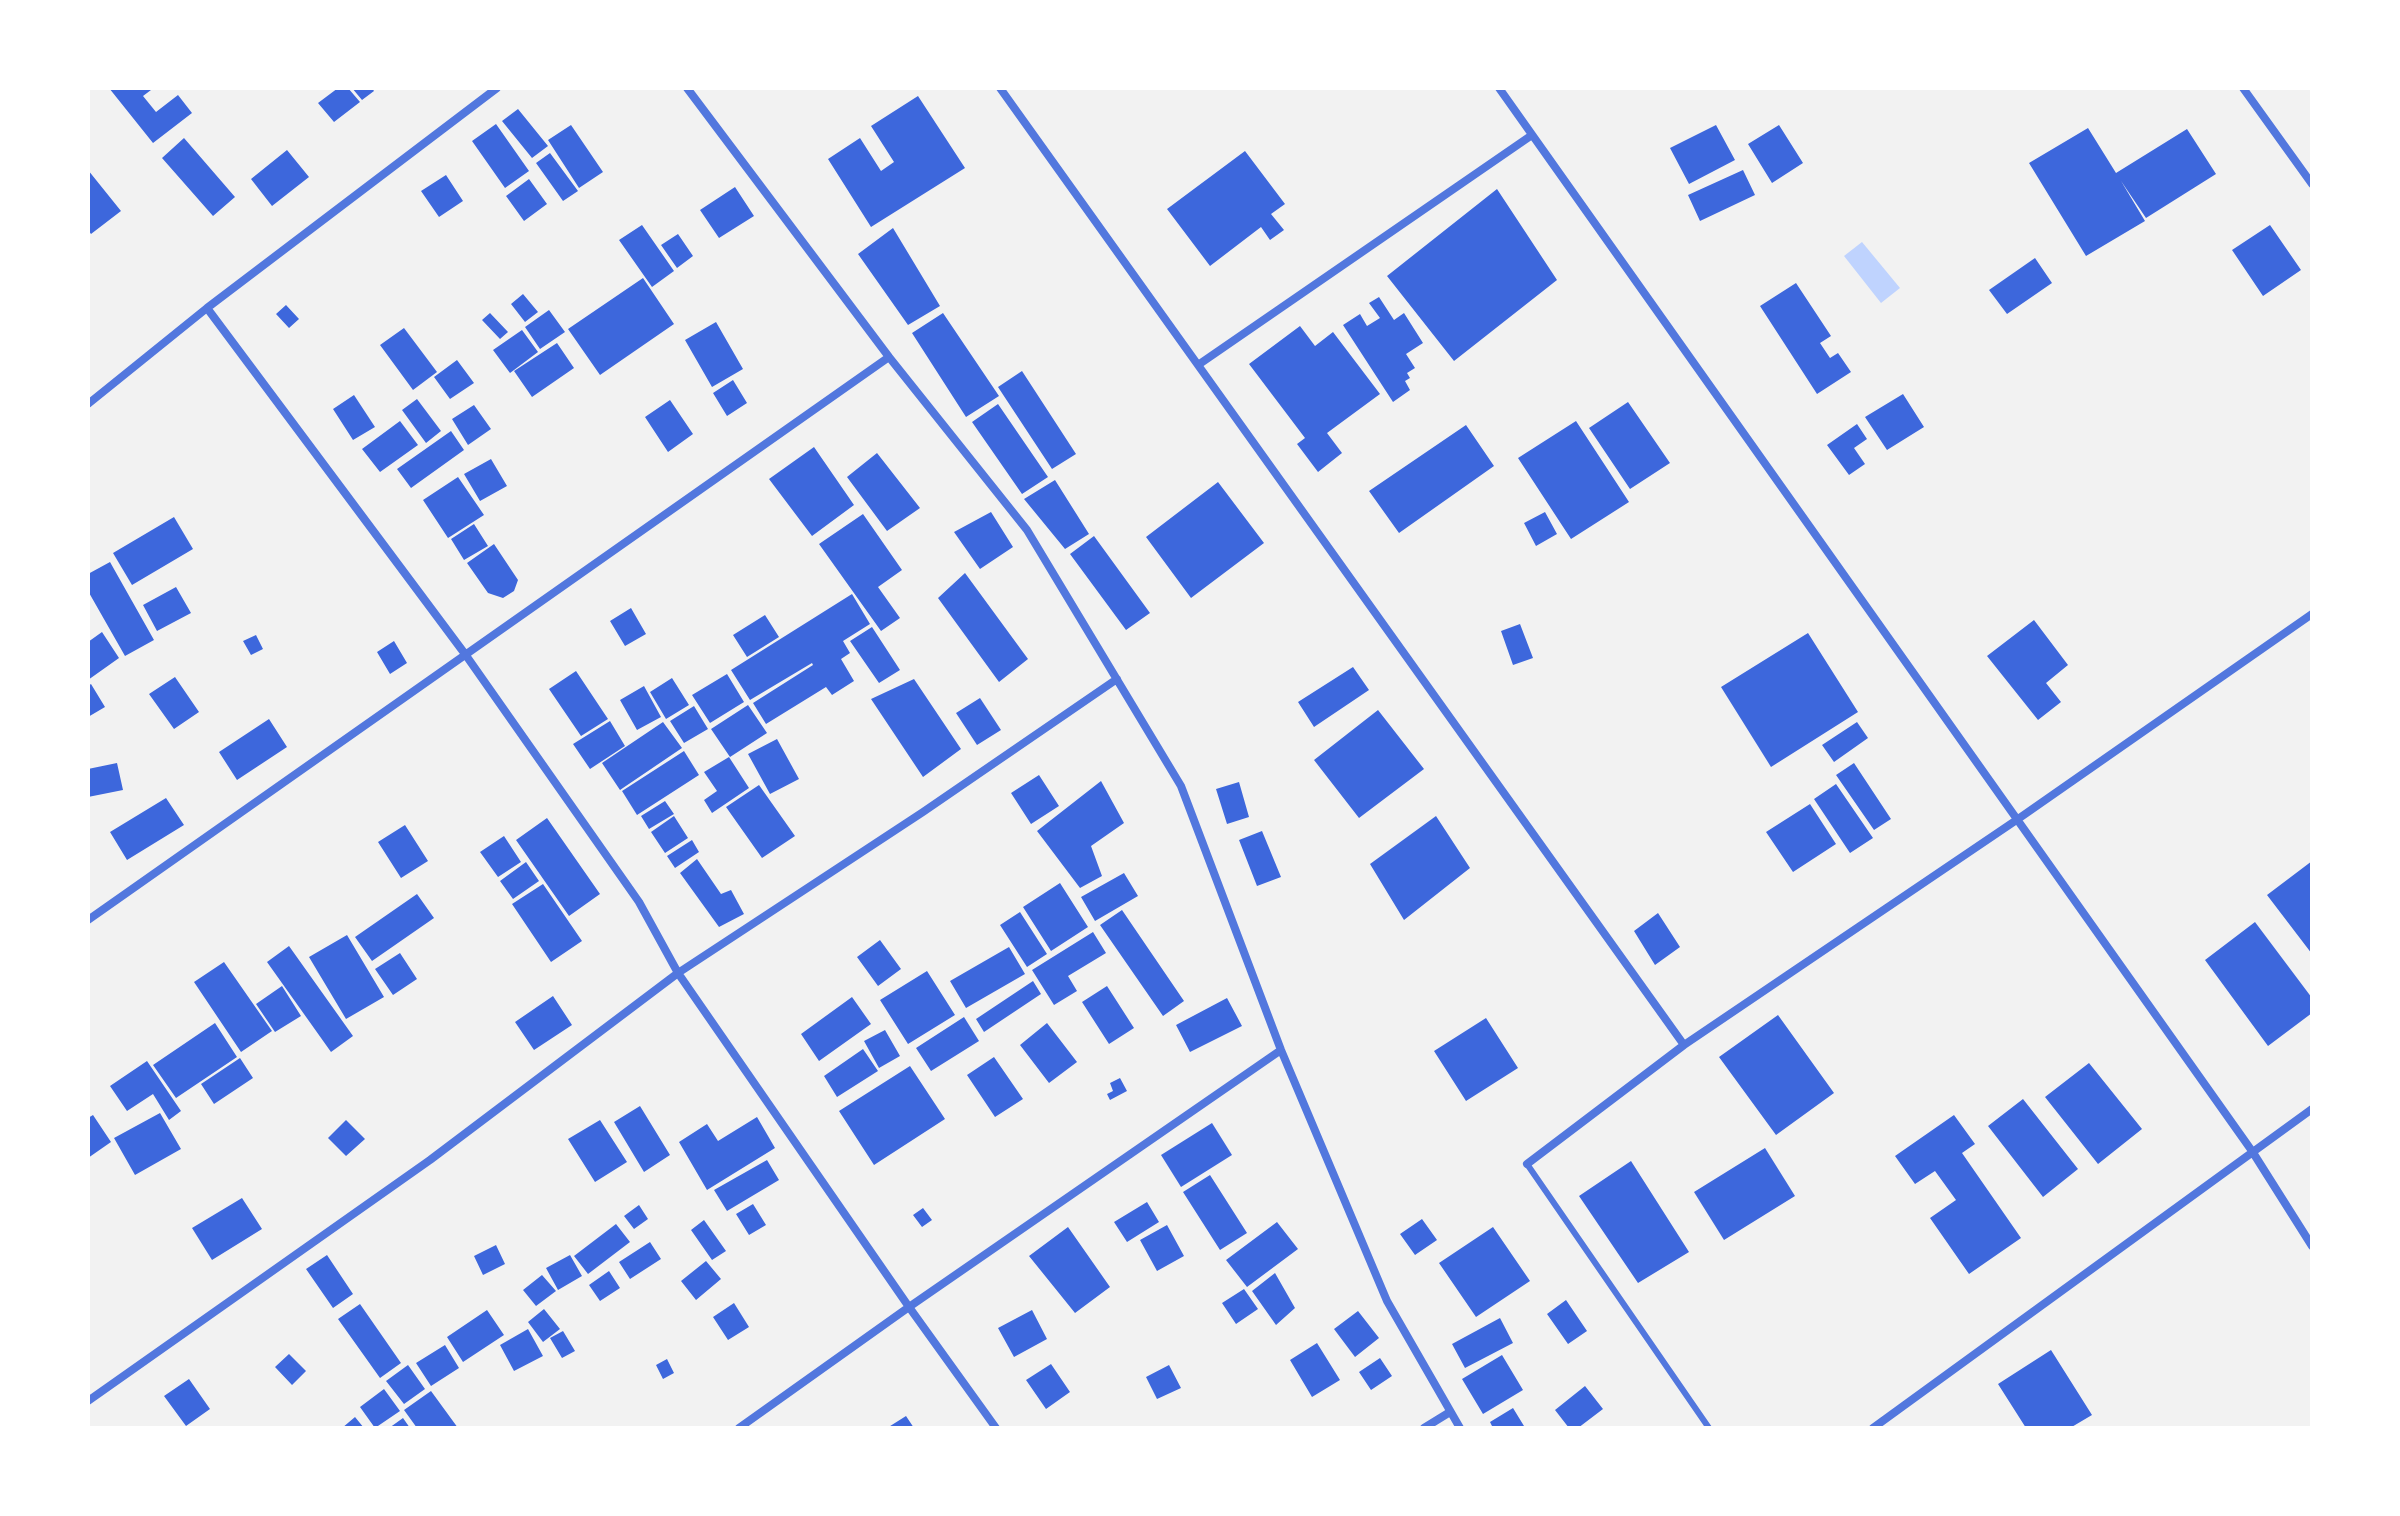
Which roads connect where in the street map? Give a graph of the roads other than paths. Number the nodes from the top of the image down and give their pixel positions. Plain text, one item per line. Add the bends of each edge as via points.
1 (497, 88) edge
2 (687, 88) edge
3 (1000, 88) edge
4 (1499, 88) edge
5 (2243, 88) edge
6 (1532, 135) junction
7 (2312, 184) edge
8 (207, 308) junction
9 (889, 357) junction
10 (1198, 365) junction
11 (88, 404) edge
12 (2312, 614) edge
13 (465, 654) junction
14 (1117, 679) junction
15 (2018, 819) junction
16 (88, 920) edge
17 (678, 973) junction
18 (1684, 1045) junction
19 (1281, 1050) junction
20 (2312, 1109) edge
21 (2252, 1151) junction
22 (1527, 1164) joint
23 (2312, 1246) edge
24 (909, 1307) junction
25 (88, 1401) edge
26 (1450, 1412) junction
27 (739, 1428) edge
28 (996, 1428) edge
29 (1424, 1428) edge
30 (1460, 1428) edge
31 (1709, 1428) edge
32 (1873, 1428) edge

1 - 8 street
2 - 9 street
3 - 10 street
4 - 6 street
5 - 7 street
6 - 10 street
6 - 15 street
8 - 11 street
8 - 13 street
9 - 13 street
9 - 14 street via 1027,530
10 - 18 street
12 - 15 street
13 - 16 street
13 - 17 street via 639,902
14 - 17 street
14 - 19 street via 1181,786
15 - 18 street
15 - 21 street
17 - 24 street
17 - 25 street via 430,1160
18 - 22 street
19 - 24 street
19 - 26 street via 1387,1301
20 - 21 street
21 - 23 street
21 - 32 street
22 - 31 lane
24 - 27 street
24 - 28 street
26 - 29 street
26 - 30 street

